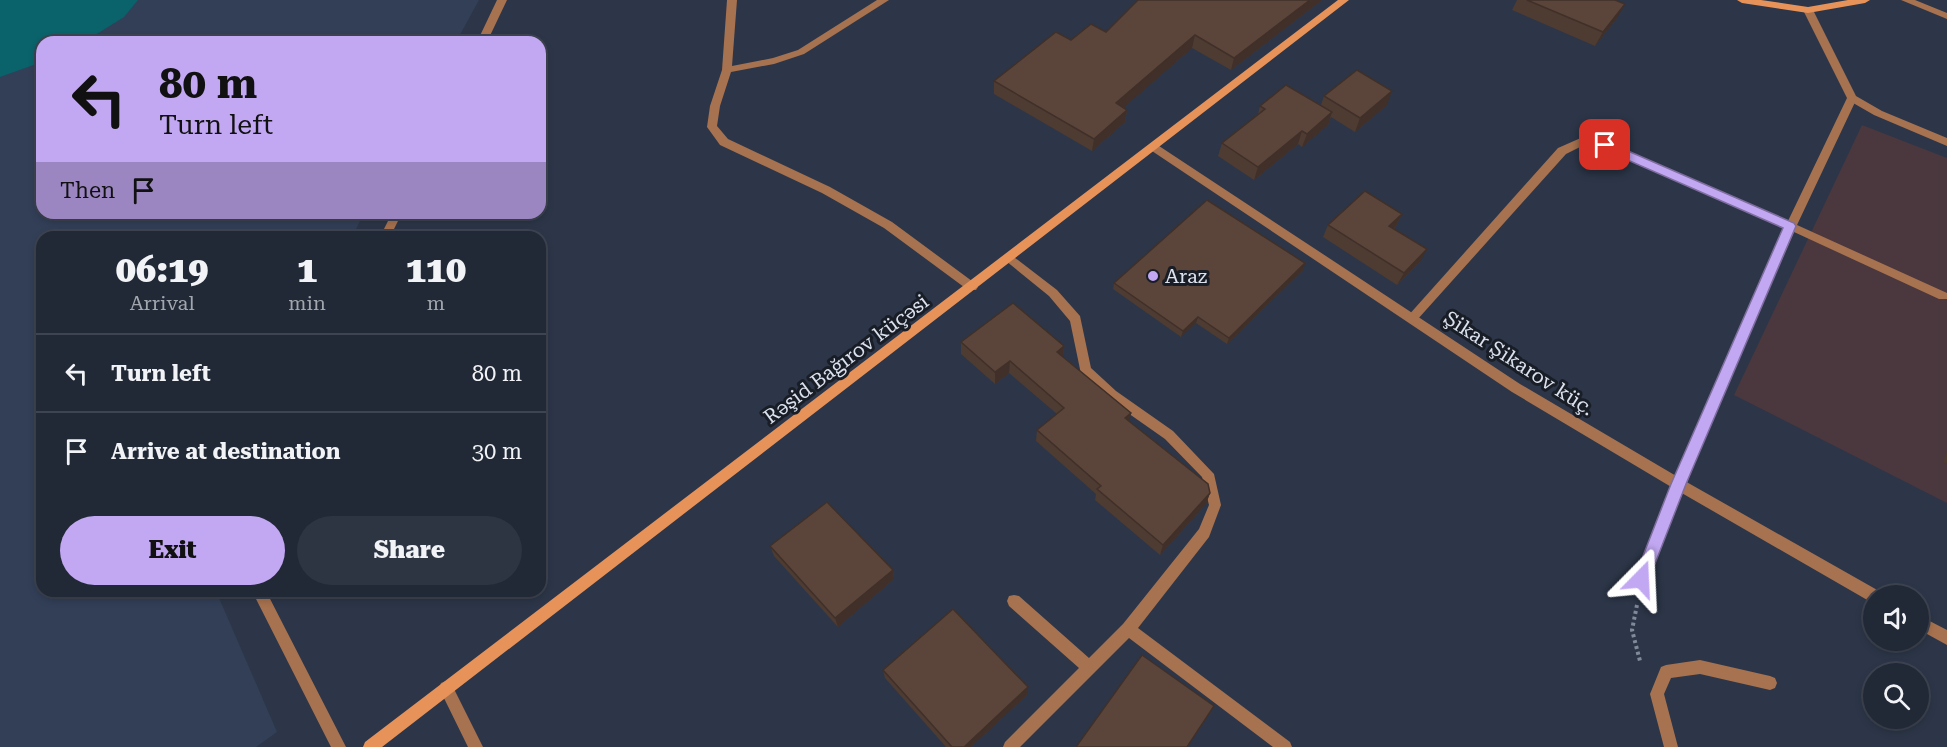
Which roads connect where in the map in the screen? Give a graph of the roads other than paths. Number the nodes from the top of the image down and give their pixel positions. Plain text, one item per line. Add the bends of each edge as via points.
1 (502, 0) edge
2 (732, 0) edge
3 (884, 0) edge
4 (1344, 0) edge
5 (1742, 0) edge
6 (1865, 0) edge
7 (1906, 0) edge
8 (1809, 10) junction
9 (1947, 16) edge
10 (485, 36) edge
11 (727, 69) junction
12 (1852, 98) junction
13 (1947, 142) edge
14 (1153, 146) junction
15 (1790, 226) junction
16 (1010, 258) junction
17 (972, 287) junction
18 (1943, 296) dead end
19 (1413, 317) junction
20 (1678, 484) junction
21 (1641, 579) road end
22 (1863, 590) edge
23 (262, 597) edge
24 (1014, 601) dead end
25 (1929, 627) edge
26 (1128, 629) junction
27 (1947, 638) edge
28 (1089, 668) junction
29 (1770, 683) dead end
30 (446, 688) junction
31 (339, 747) edge
32 (370, 747) edge
33 (476, 747) edge
34 (1010, 747) edge
35 (1286, 747) edge
36 (1671, 747) edge

1 - 10 street
2 - 11 street
3 - 11 street via 801,52
4 - 14 street, Rəşid Bağırov küçəsi
5 - 8 street
6 - 8 street
7 - 9 street
8 - 12 street
11 - 17 street via 712,127 724,142 826,190 888,225
12 - 13 street
12 - 15 street
14 - 16 street, Rəşid Bağırov küçəsi
14 - 19 street, Şikar Şikarov küç.
15 - 18 street
15 - 19 street via 1605,145 1583,141 1562,152
15 - 20 street
16 - 17 street, Rəşid Bağırov küçəsi
16 - 26 street via 1053,293 1076,319 1085,370 1112,395 1169,435 1208,474 1215,505 1204,533
17 - 30 street, Rəşid Bağırov küçəsi
19 - 20 street, Şikar Şikarov küç. via 1516,388
20 - 21 street
20 - 22 street, Şikar Şikarov küç.
23 - 31 street
24 - 28 street
25 - 27 street
26 - 28 street
26 - 35 street
28 - 34 street
29 - 36 street via 1700,667 1666,672 1657,694
30 - 32 street, Rəşid Bağırov küçəsi
30 - 33 street

